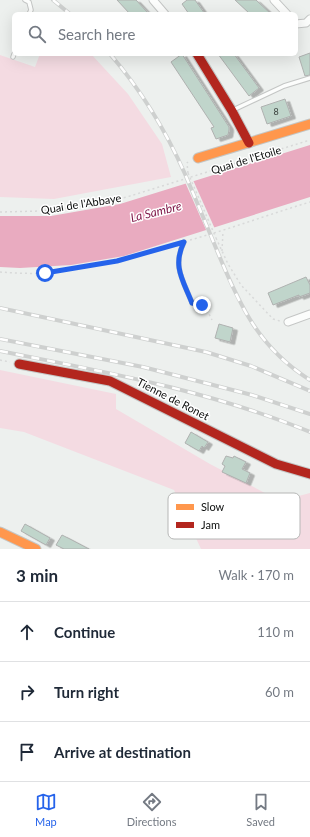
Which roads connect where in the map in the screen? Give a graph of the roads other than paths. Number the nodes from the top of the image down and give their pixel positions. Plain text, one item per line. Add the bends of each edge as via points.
1 (24, 0) edge
2 (153, 0) edge
3 (274, 0) edge
4 (30, 12) edge
5 (163, 12) edge
6 (285, 12) edge
7 (310, 19) edge
8 (298, 24) edge
9 (198, 56) edge
10 (310, 78) edge
11 (232, 111) junction
12 (310, 124) edge
13 (249, 143) junction
14 (198, 158) dead end
15 (184, 242) road end
16 (192, 303) road end
17 (310, 314) edge
18 (288, 322) road end
19 (20, 364) dead end
20 (310, 474) edge
21 (0, 532) edge
22 (36, 549) edge

1 - 4 lane via 29,2
2 - 5 street
3 - 6 street
7 - 8 street via 306,23
9 - 11 street
10 - 11 lane via 284,86
11 - 13 street
12 - 13 street
13 - 14 street
15 - 16 lane via 179,252 179,271
17 - 18 street
19 - 20 street, Tienne de Ronet via 110,381 276,464
21 - 22 street

